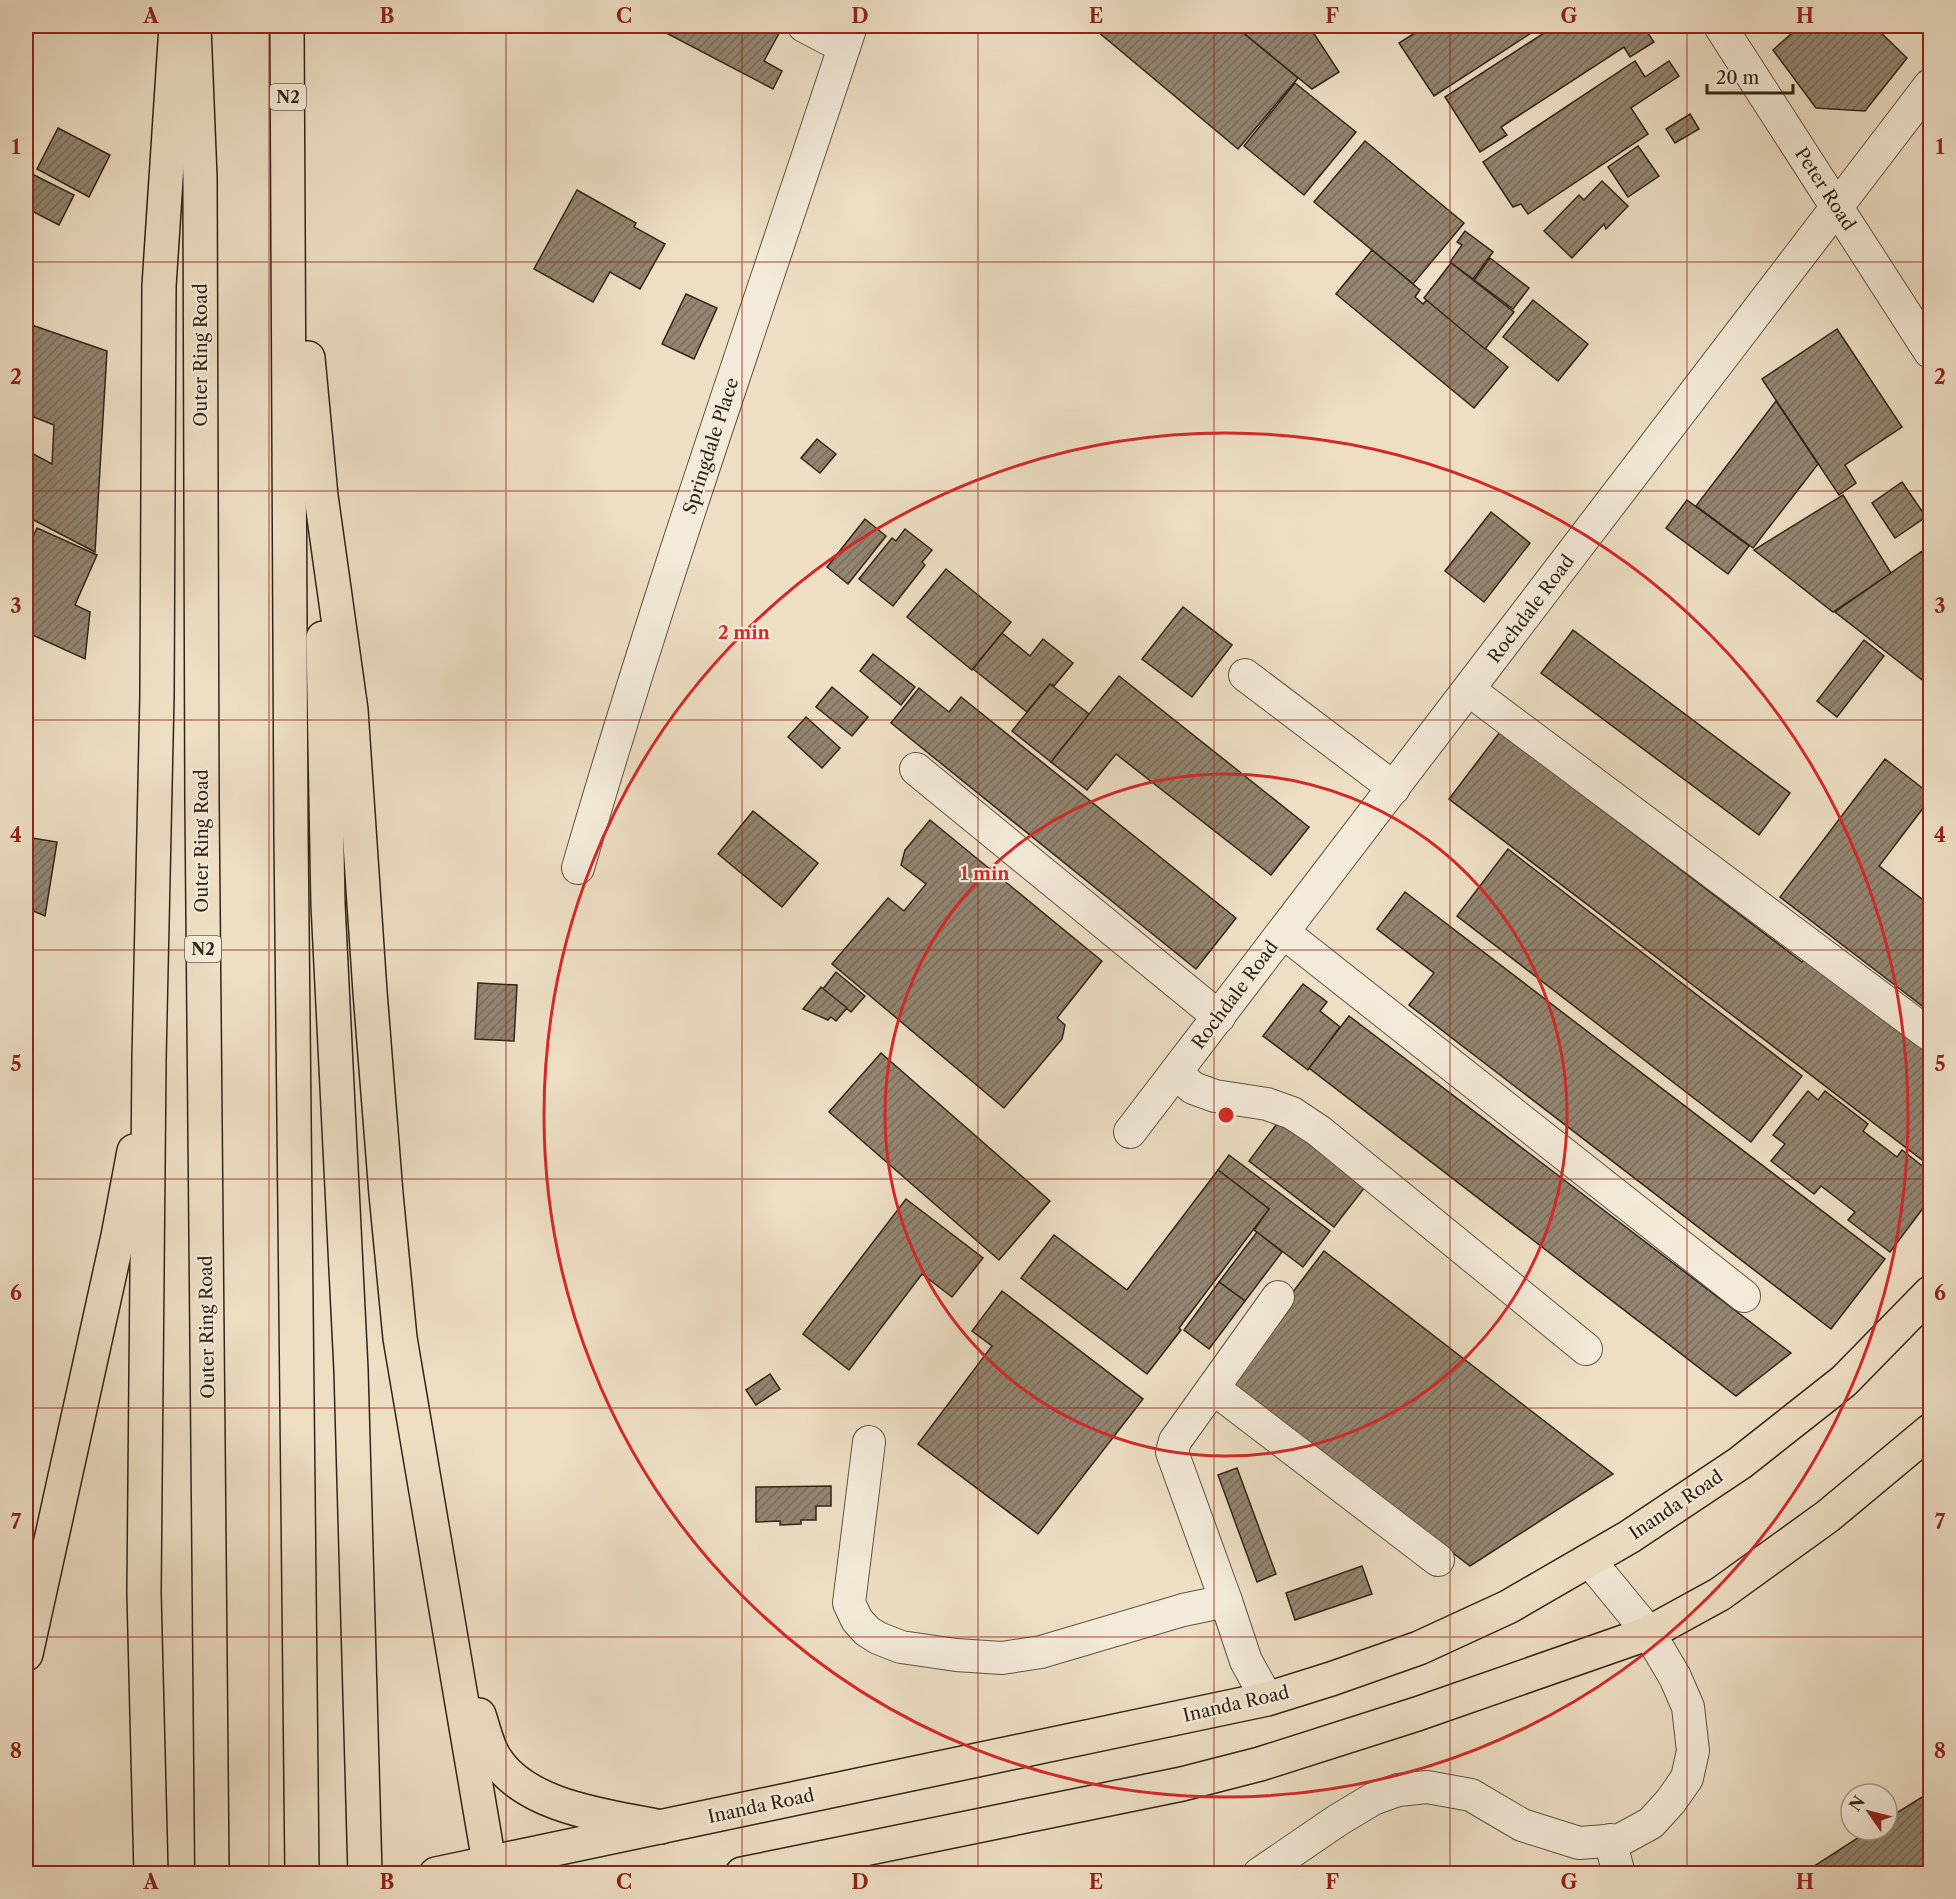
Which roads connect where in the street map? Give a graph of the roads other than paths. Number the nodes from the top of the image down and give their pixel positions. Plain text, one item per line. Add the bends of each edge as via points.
1 (176, 26) edge
2 (194, 26) edge
3 (286, 26) edge
4 (804, 26) edge
5 (1720, 26) edge
6 (848, 36) edge
7 (1930, 85) edge
8 (289, 169) junction
9 (1837, 208) junction
10 (1930, 352) edge
11 (321, 496) junction
12 (1245, 675) dead end
13 (1469, 690) junction
14 (916, 769) dead end
15 (1394, 788) junction
16 (578, 868) dead end
17 (1283, 933) junction
18 (1219, 1017) junction
19 (1930, 1035) edge
20 (149, 1059) junction
21 (1176, 1073) junction
22 (1130, 1132) dead end
23 (1930, 1293) edge
24 (1744, 1296) dead end
25 (1278, 1297) dead end
26 (1586, 1349) dead end
27 (1212, 1388) junction
28 (1930, 1431) edge
29 (869, 1442) dead end
30 (1438, 1560) dead end
31 (1589, 1560) junction
32 (1226, 1600) junction
33 (1649, 1633) junction
34 (450, 1641) junction
35 (26, 1654) edge
36 (1267, 1699) junction
37 (661, 1827) junction
38 (1610, 1840) junction
39 (490, 1868) edge
40 (151, 1874) edge
41 (212, 1874) edge
42 (302, 1874) edge
43 (365, 1874) edge
44 (436, 1874) edge
45 (742, 1874) edge
46 (1259, 1874) edge
47 (1619, 1874) edge

1 - 20 main road via 159,286 157,695
2 - 41 main road, Outer Ring Road / N2 via 200,178
3 - 8 main road, N2
4 - 6 street
5 - 9 street, Peter Road
6 - 16 street, Springdale Place via 668,576
7 - 9 street, Rochdale Road
8 - 11 main road
8 - 42 main road, N2 via 291,834
9 - 10 street, Peter Road
9 - 13 street, Rochdale Road
11 - 34 main road via 351,710 400,1338
11 - 43 main road via 328,904 351,1370
12 - 15 street
13 - 15 street, Rochdale Road
13 - 19 street
14 - 18 street
15 - 17 street, Rochdale Road
17 - 18 street, Rochdale Road
17 - 24 street
18 - 21 street, Rochdale Road
20 - 35 main road via 118,1236
20 - 40 main road via 144,1593
21 - 22 street, Rochdale Road
21 - 26 street via 1193,1088 1215,1096 1267,1104 1292,1113 1319,1131
23 - 31 main road, Inanda Road via 1844,1381 1740,1463
25 - 27 street
27 - 30 street
27 - 32 street via 1174,1441 1172,1452
28 - 33 main road via 1828,1516 1720,1594
29 - 32 street via 849,1603 857,1620 878,1638 901,1647 1002,1658 1041,1652
31 - 33 street
31 - 36 main road, Inanda Road via 1508,1607 1419,1648
32 - 36 street via 1246,1661
33 - 38 street via 1688,1707 1693,1751 1687,1778 1651,1823 1620,1840
33 - 45 main road via 1260,1764 1182,1784
34 - 37 main road via 495,1758 508,1773 550,1801
34 - 39 main road
36 - 37 main road, Inanda Road
37 - 39 main road, Inanda Road via 581,1842
38 - 46 street via 1579,1843 1522,1826 1471,1795 1428,1787 1398,1790 1374,1799
38 - 47 street
39 - 44 main road, Inanda Road

